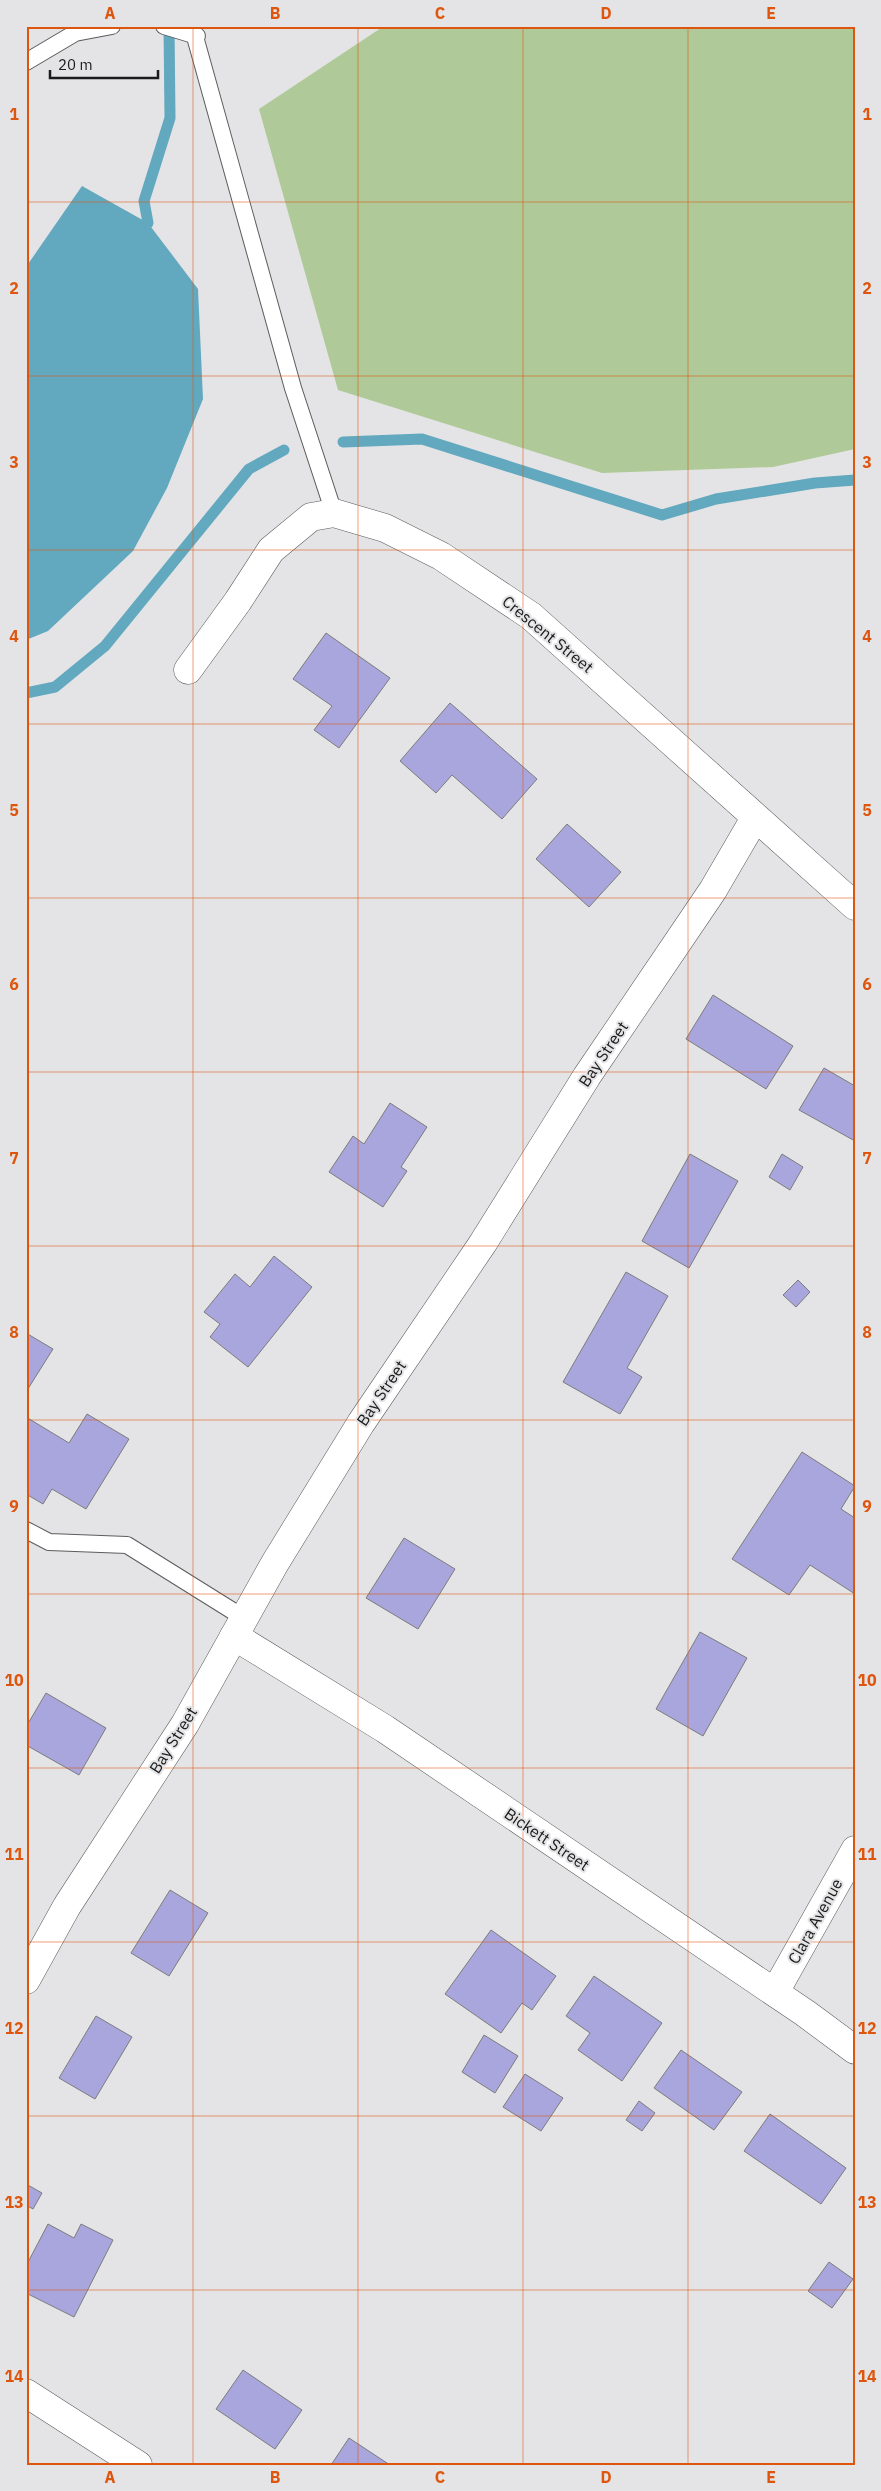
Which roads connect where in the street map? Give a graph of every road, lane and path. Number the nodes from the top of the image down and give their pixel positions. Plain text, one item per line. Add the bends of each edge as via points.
1 (112, 26) edge
2 (164, 26) edge
3 (195, 31) edge
4 (26, 62) edge
5 (334, 513) junction
6 (188, 670) dead end
7 (755, 818) junction
8 (855, 906) edge
9 (26, 1530) edge
10 (239, 1627) junction
11 (855, 1850) edge
12 (26, 1980) edge
13 (775, 1992) junction
14 (855, 2050) edge
15 (26, 2393) edge
16 (138, 2465) edge

1 - 4 lane via 75,33
2 - 3 lane
3 - 5 lane via 290,379
5 - 6 street, Crescent Street via 310,517 271,550
5 - 7 street, Crescent Street via 385,528 441,556 532,616
7 - 8 street, Crescent Street
7 - 10 street, Bay Street via 713,890 587,1076 483,1243 361,1423
9 - 10 lane via 49,1542 127,1545
10 - 12 street, Bay Street via 185,1724 67,1906
10 - 13 street, Bickett Street
11 - 13 street, Clara Avenue
13 - 14 street, Bickett Street
15 - 16 street

